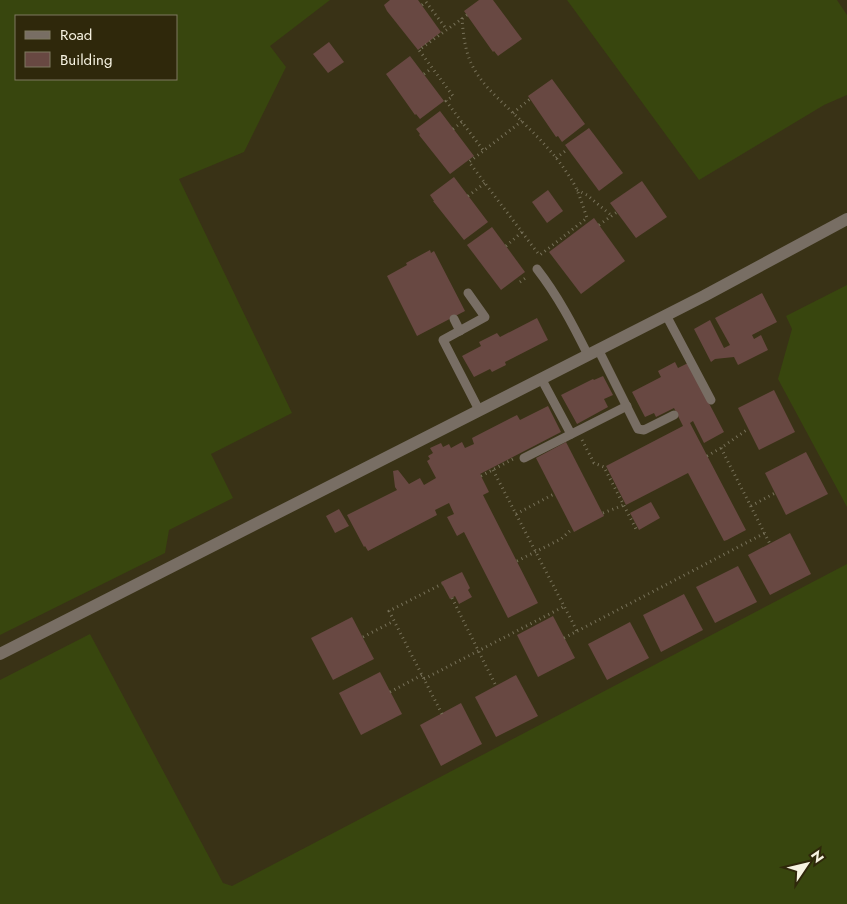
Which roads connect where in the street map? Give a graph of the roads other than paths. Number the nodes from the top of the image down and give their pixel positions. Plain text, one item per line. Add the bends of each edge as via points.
1 (847, 219) edge
2 (538, 269) dead end
3 (468, 293) dead end
4 (666, 315) junction
5 (454, 319) dead end
6 (460, 331) junction
7 (593, 352) junction
8 (542, 378) junction
9 (711, 400) dead end
10 (627, 406) junction
11 (479, 410) junction
12 (674, 415) dead end
13 (574, 433) junction
14 (524, 458) road end
15 (0, 654) edge

1 - 4 street
2 - 7 lane
3 - 6 lane via 485,317
4 - 7 street
4 - 9 lane
5 - 6 lane
6 - 11 lane via 443,340
7 - 8 street
7 - 10 lane
8 - 11 street
8 - 13 lane
10 - 12 lane via 641,431
10 - 13 lane
11 - 15 street
13 - 14 lane

